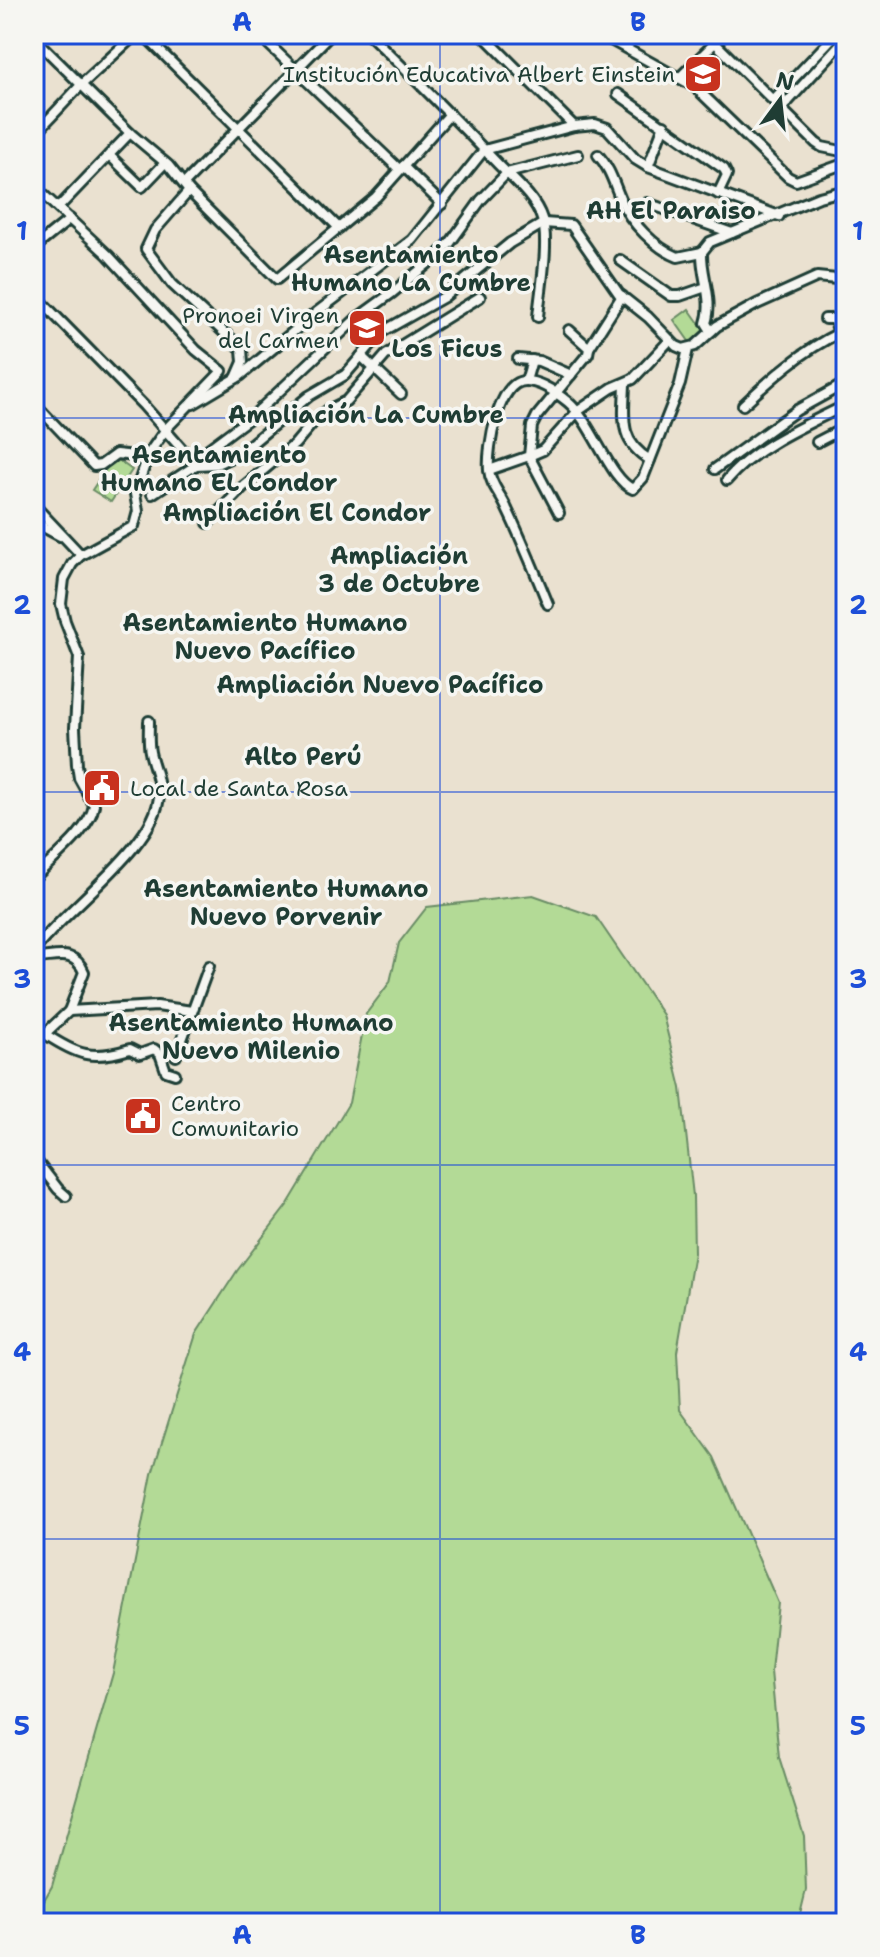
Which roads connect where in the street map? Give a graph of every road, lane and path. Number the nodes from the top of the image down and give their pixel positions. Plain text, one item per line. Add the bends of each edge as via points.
1 (136, 34) edge
2 (143, 34) edge
3 (258, 34) edge
4 (331, 34) edge
5 (369, 34) edge
6 (482, 34) edge
7 (600, 34) edge
8 (706, 34) edge
9 (724, 34) edge
10 (836, 34) edge
11 (34, 38) edge
12 (845, 41) edge
13 (715, 43) junction
14 (296, 71) junction
15 (679, 78) junction
16 (81, 85) junction
17 (618, 94) dead end
18 (774, 99) junction
19 (782, 108) junction
20 (450, 114) junction
21 (664, 125) junction
22 (574, 126) junction
23 (239, 127) junction
24 (130, 133) junction
25 (34, 135) edge
26 (484, 150) junction
27 (846, 152) edge
28 (109, 155) junction
29 (578, 155) dead end
30 (598, 155) dead end
31 (165, 163) junction
32 (846, 163) edge
33 (648, 167) junction
34 (401, 168) junction
35 (507, 173) junction
36 (34, 186) edge
37 (186, 188) junction
38 (846, 190) edge
39 (718, 194) junction
40 (647, 203) dead end
41 (442, 204) junction
42 (58, 208) junction
43 (779, 216) junction
44 (70, 219) junction
45 (544, 223) junction
46 (339, 228) junction
47 (732, 233) junction
48 (34, 248) edge
49 (702, 252) junction
50 (620, 260) dead end
51 (846, 280) edge
52 (706, 287) junction
53 (34, 294) edge
54 (622, 296) junction
55 (480, 297) dead end
56 (538, 317) dead end
57 (846, 319) edge
58 (569, 330) dead end
59 (711, 331) junction
60 (839, 333) junction
61 (670, 340) junction
62 (846, 343) edge
63 (589, 348) junction
64 (688, 349) junction
65 (361, 356) junction
66 (518, 359) dead end
67 (532, 360) junction
68 (374, 369) junction
69 (571, 375) junction
70 (235, 379) junction
71 (526, 381) junction
72 (846, 383) edge
73 (625, 384) junction
74 (556, 393) junction
75 (401, 394) dead end
76 (34, 403) edge
77 (743, 405) dead end
78 (846, 405) edge
79 (185, 409) junction
80 (578, 411) junction
81 (846, 427) edge
82 (166, 429) junction
83 (817, 442) dead end
84 (149, 453) junction
85 (529, 456) junction
86 (650, 460) junction
87 (194, 463) junction
88 (715, 469) dead end
89 (489, 470) junction
90 (727, 480) dead end
91 (152, 494) dead end
92 (34, 505) edge
93 (559, 513) dead end
94 (34, 522) edge
95 (208, 523) dead end
96 (65, 537) junction
97 (81, 555) junction
98 (548, 604) dead end
99 (149, 721) dead end
100 (34, 878) edge
101 (34, 951) edge
102 (34, 958) edge
103 (209, 966) dead end
104 (69, 1011) junction
105 (192, 1011) junction
106 (45, 1034) junction
107 (34, 1044) edge
108 (176, 1056) dead end
109 (175, 1074) dead end
110 (34, 1158) edge
111 (66, 1196) dead end

1 - 16 street
2 - 23 street
3 - 14 street
4 - 14 street
5 - 20 street
6 - 22 street
7 - 15 street
8 - 13 street
9 - 13 street
10 - 12 street
10 - 18 street
11 - 16 street
12 - 19 street
13 - 15 street
13 - 18 street
14 - 23 street
14 - 34 street
15 - 32 street via 695,87 788,177 796,181
16 - 24 street
16 - 25 street
17 - 21 street
18 - 19 street
19 - 27 street via 816,143
20 - 26 street
20 - 34 street
21 - 33 street
21 - 39 street via 727,172
22 - 26 street
22 - 33 street via 607,128
23 - 37 street
23 - 46 street
24 - 28 street
24 - 31 street
26 - 35 street
26 - 41 street
28 - 31 street via 142,187
28 - 42 street
29 - 35 street
30 - 49 street via 627,213 654,242 678,257
31 - 37 street
33 - 39 street
34 - 41 street
34 - 46 street
35 - 45 street
35 - 87 street via 437,256 356,319
36 - 42 street
37 - 46 street via 277,279
37 - 70 street via 146,249 172,284 242,349
38 - 43 street
39 - 43 street
40 - 47 street
41 - 70 street via 412,240
42 - 44 street
43 - 47 street
44 - 48 street
44 - 79 street via 222,371
45 - 54 street via 571,225
45 - 56 street
45 - 65 street via 502,249 444,297 382,332
47 - 49 street via 710,242
49 - 52 street
50 - 52 street via 671,296
51 - 59 street via 817,277
52 - 59 street via 706,323
53 - 82 street
54 - 61 street
54 - 63 street
55 - 68 street via 405,342
57 - 60 street via 829,318
58 - 63 street
59 - 64 street
60 - 62 street
60 - 77 street via 772,377
61 - 64 street
61 - 73 street
63 - 69 street
64 - 86 street
65 - 68 street
65 - 87 street via 345,375 309,396 240,453 217,464
66 - 67 street
67 - 69 street
67 - 71 street
68 - 75 street
68 - 95 street via 346,401 316,419
69 - 74 street
70 - 79 street
71 - 74 street
71 - 89 street via 511,386 494,422
72 - 88 street via 797,410
73 - 80 street
73 - 86 street via 628,441
74 - 80 street
74 - 85 street via 532,426
76 - 84 street via 94,466 116,454
78 - 90 street via 751,457
79 - 82 street
80 - 85 street via 543,450
80 - 86 street via 628,488 638,485
81 - 83 street
82 - 84 street
82 - 87 street
84 - 97 street via 135,494 134,526
85 - 89 street
85 - 93 street
87 - 91 street
89 - 98 street
92 - 96 street
94 - 96 street
96 - 97 street
97 - 100 street via 64,579 61,604 79,657 77,765 93,811
99 - 101 street via 149,752 160,797 152,816 133,850
102 - 104 street via 68,955 84,969
103 - 105 street
104 - 105 street via 157,1006
104 - 106 street
105 - 108 street
106 - 107 street
106 - 109 street via 85,1056 154,1049 166,1071
110 - 111 street

